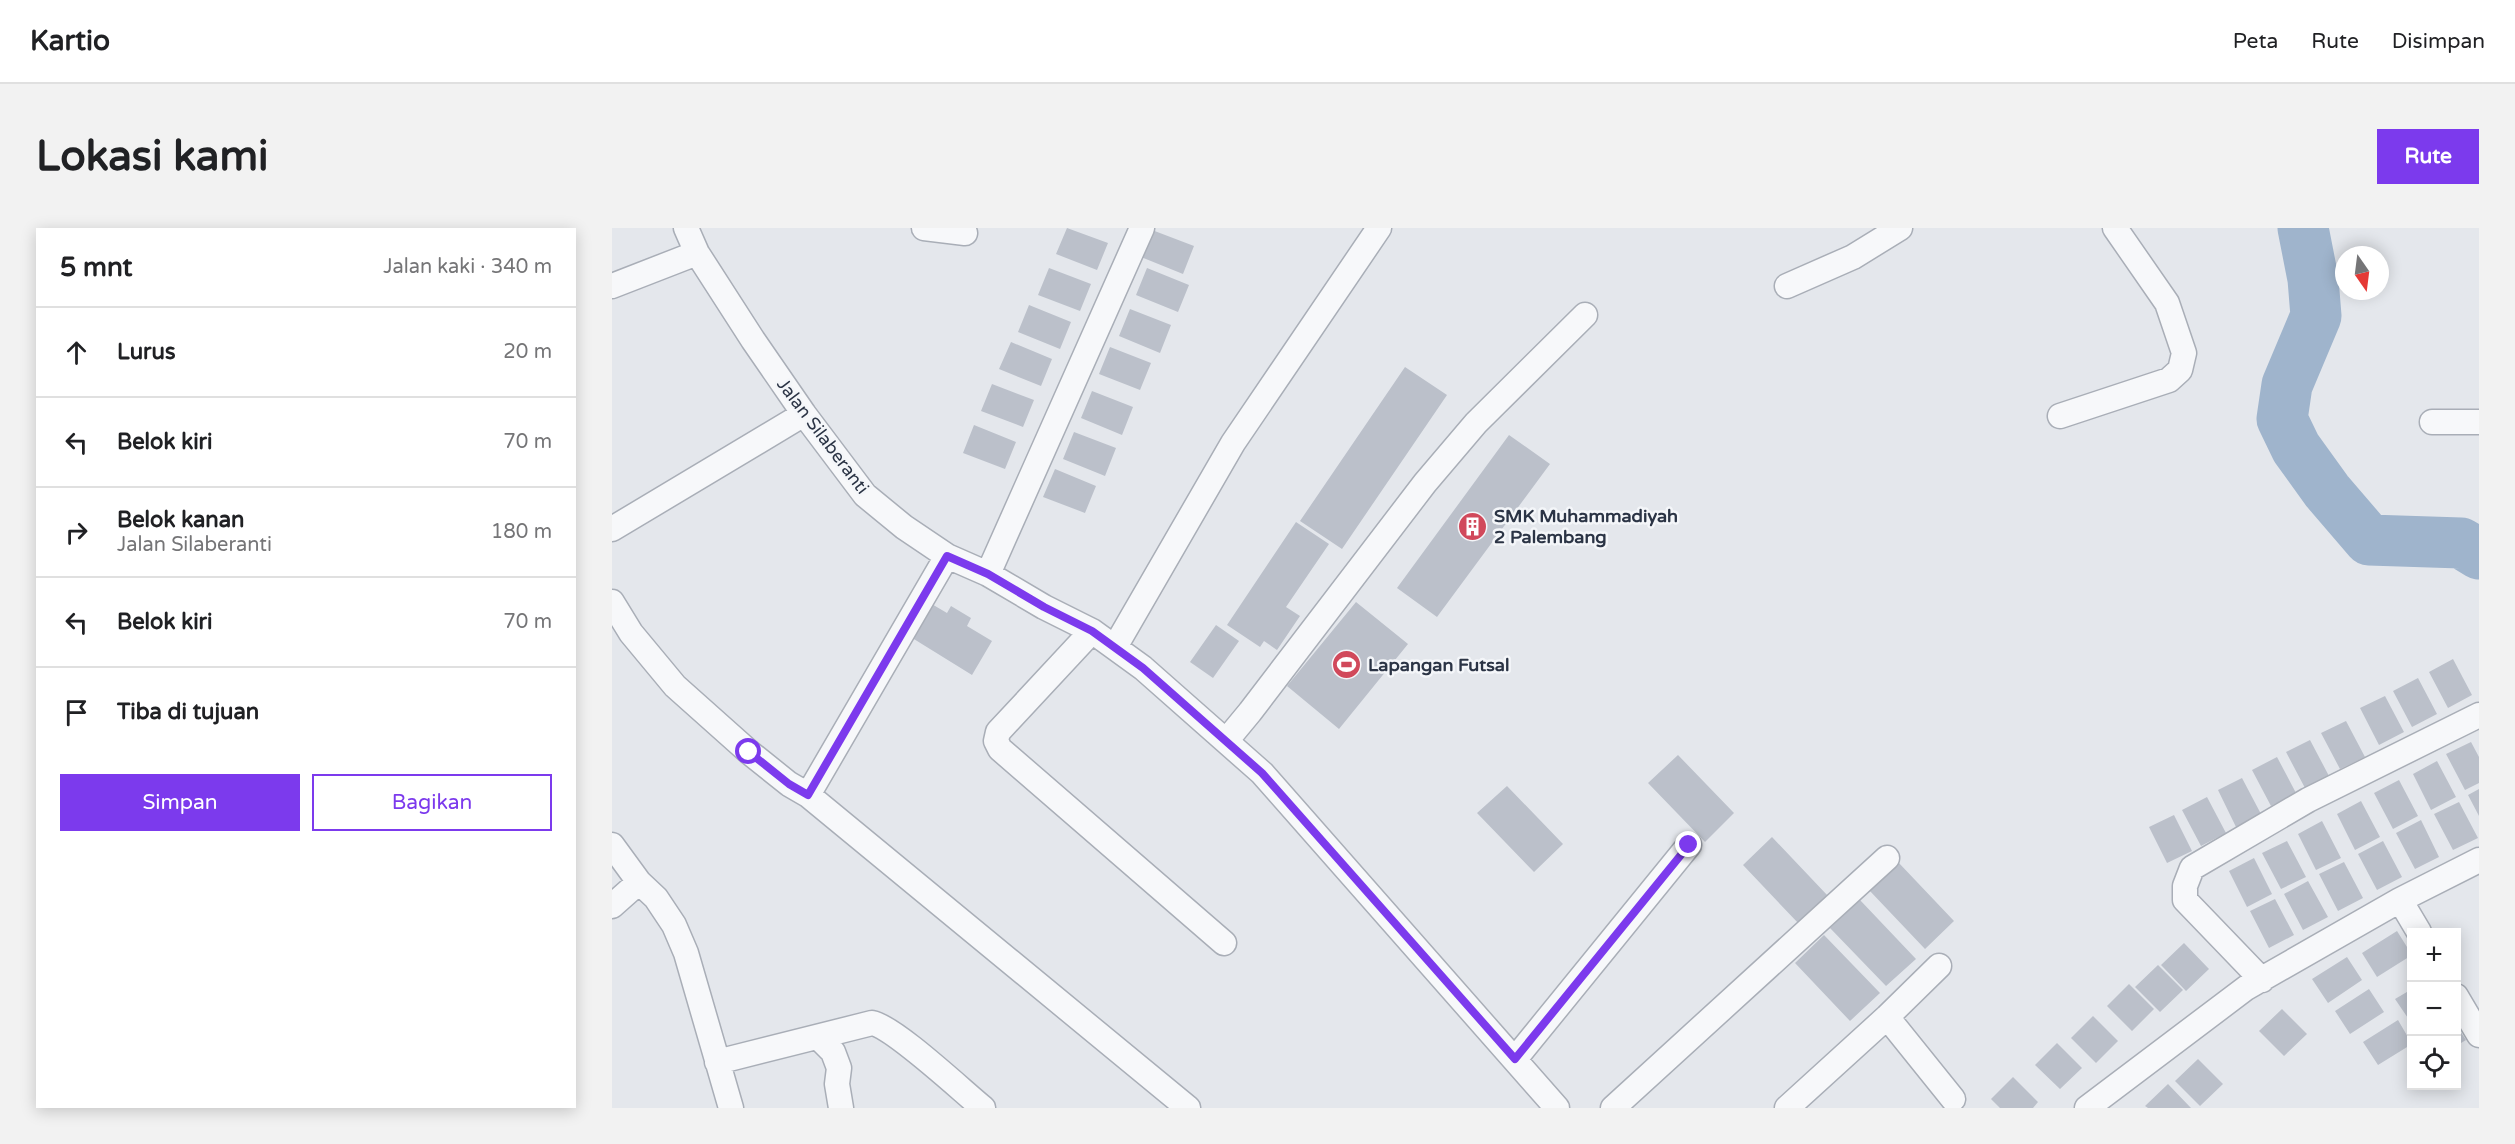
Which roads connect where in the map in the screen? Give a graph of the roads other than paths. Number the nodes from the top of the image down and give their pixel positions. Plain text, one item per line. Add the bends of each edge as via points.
1 (686, 228) edge
2 (924, 228) edge
3 (1142, 228) edge
4 (1379, 228) edge
5 (1900, 228) edge
6 (2115, 228) edge
7 (965, 234) dead end
8 (697, 253) junction
9 (612, 286) edge
10 (1787, 286) dead end
11 (1585, 315) dead end
12 (804, 414) junction
13 (2060, 416) dead end
14 (2433, 422) dead end
15 (2479, 422) edge
16 (612, 529) edge
17 (947, 556) junction
18 (988, 574) junction
19 (612, 602) edge
20 (1092, 631) junction
21 (1115, 647) junction
22 (2479, 715) edge
23 (1226, 741) junction
24 (808, 795) junction
25 (612, 845) edge
26 (1689, 845) dead end
27 (1887, 858) dead end
28 (2479, 860) edge
29 (639, 882) junction
30 (2400, 900) junction
31 (612, 906) edge
32 (2416, 928) edge
33 (1224, 942) dead end
34 (1939, 966) dead end
35 (2262, 980) junction
36 (2461, 1003) edge
37 (1887, 1017) junction
38 (2479, 1035) edge
39 (818, 1037) junction
40 (1515, 1059) junction
41 (717, 1062) junction
42 (1953, 1099) dead end
43 (730, 1108) edge
44 (841, 1108) edge
45 (983, 1108) edge
46 (1188, 1108) edge
47 (1557, 1108) edge
48 (1612, 1108) edge
49 (1787, 1108) edge
50 (2087, 1108) edge

1 - 8 street, Jalan Silaberanti
2 - 7 street
3 - 18 street
4 - 21 street via 1233,443
5 - 10 street via 1853,257
6 - 13 street via 2167,303 2184,353 2180,370 2169,380
8 - 9 street
8 - 12 street, Jalan Silaberanti
11 - 23 street via 1476,423
12 - 16 street
12 - 17 street, Jalan Silaberanti via 865,495
14 - 15 street
17 - 18 street, Jalan Silaberanti
17 - 24 street
18 - 20 street, Jalan Silaberanti
19 - 24 street via 631,633 675,686 749,752
20 - 21 street, Jalan Silaberanti
20 - 33 street via 998,732 996,741 1000,749
21 - 23 street, Jalan Silaberanti
22 - 35 street via 2308,801 2192,868 2185,900
23 - 40 street, Jalan Silaberanti via 1262,773
24 - 46 street
25 - 29 street
26 - 40 street
27 - 48 street
28 - 30 street
29 - 31 street
29 - 41 street via 656,898 682,943
30 - 32 street
30 - 35 street
34 - 37 street
35 - 50 street
36 - 38 street
37 - 42 street
37 - 49 street
39 - 41 street
39 - 44 street via 833,1052 839,1068
39 - 45 street via 878,1024
40 - 47 street, Jalan Silaberanti
41 - 43 street

